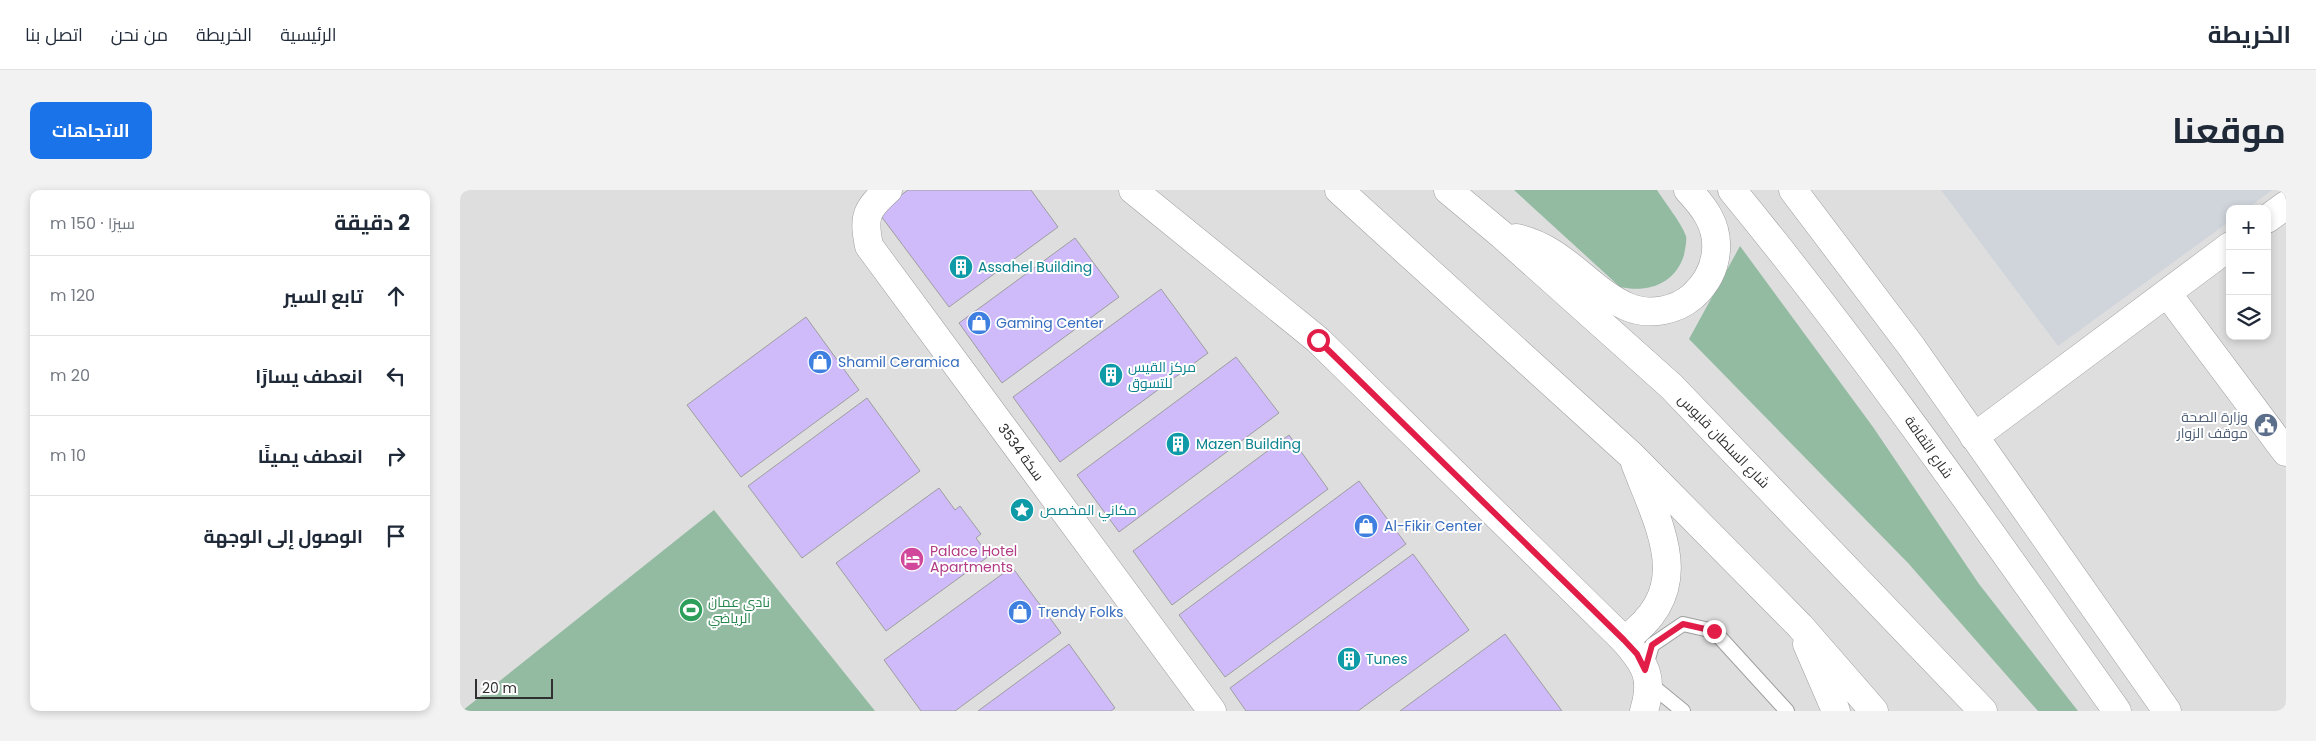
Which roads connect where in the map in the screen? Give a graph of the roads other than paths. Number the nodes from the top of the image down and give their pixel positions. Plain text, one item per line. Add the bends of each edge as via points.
1 (888, 190) edge
2 (1133, 190) edge
3 (1339, 190) edge
4 (1448, 190) edge
5 (1688, 190) edge
6 (1732, 190) edge
7 (1793, 190) edge
8 (2286, 205) edge
9 (2271, 216) edge
10 (1502, 235) junction
11 (2226, 249) edge
12 (2167, 292) junction
13 (1974, 436) junction
14 (2286, 452) edge
15 (1632, 455) junction
16 (1800, 626) junction
17 (1624, 640) junction
18 (1647, 677) junction
19 (1212, 711) edge
20 (1644, 711) edge
21 (1683, 711) edge
22 (1787, 711) edge
23 (1836, 711) edge
24 (1874, 711) edge
25 (1983, 711) edge
26 (2118, 711) edge
27 (2167, 711) edge

1 - 19 main road, سكة 3534 via 873,204 864,223 869,246
2 - 17 main road via 1318,340
3 - 15 main road
4 - 10 main road, شارع السلطان قابوس
5 - 10 main road via 1712,221 1716,249 1714,263 1704,284 1688,300 1660,311 1628,307 1542,247
6 - 26 main road, شارع الثقافة via 1906,414
7 - 13 main road via 1911,346
8 - 9 main road
10 - 25 main road, شارع السلطان قابوس via 1671,386
11 - 12 main road
12 - 13 main road
12 - 14 main road
13 - 27 main road
15 - 16 main road
15 - 17 main road via 1663,539 1667,578 1653,614
16 - 23 main road
16 - 24 main road
17 - 18 main road via 1637,654
18 - 20 main road
18 - 21 lane
18 - 22 lane via 1652,645 1683,624 1714,631

